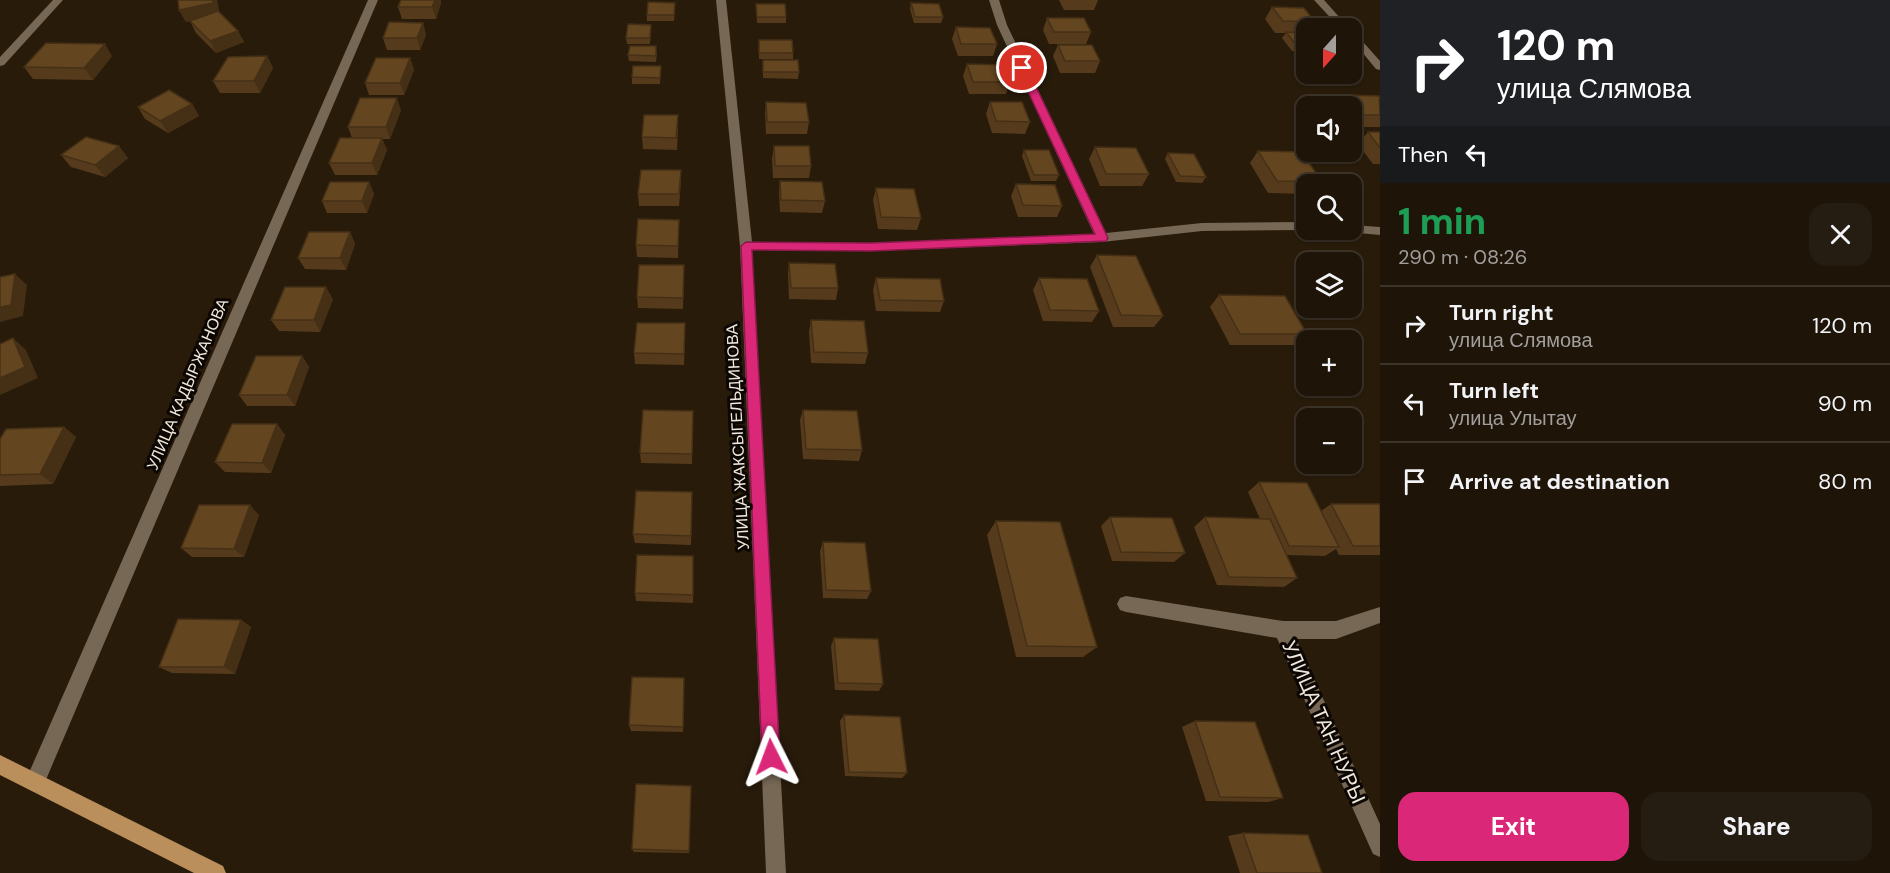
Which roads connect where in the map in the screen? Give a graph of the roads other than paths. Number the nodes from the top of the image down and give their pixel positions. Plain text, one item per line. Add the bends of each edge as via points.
1 (58, 0) edge
2 (373, 0) edge
3 (721, 0) edge
4 (994, 0) edge
5 (1319, 0) edge
6 (1336, 18) edge
7 (1362, 46) edge
8 (0, 63) edge
9 (1380, 67) edge
10 (1296, 226) edge
11 (1362, 230) edge
12 (1380, 231) edge
13 (1102, 238) junction
14 (746, 246) junction
15 (1126, 604) dead end
16 (1380, 615) edge
17 (1283, 630) junction
18 (0, 765) edge
19 (35, 782) junction
20 (1380, 847) edge
21 (216, 873) edge
22 (776, 873) edge

1 - 8 street
2 - 19 street, УЛИЦА КАДЫРЖАНОВА
3 - 14 street, УЛИЦА ЖАКСЫГЕЛЬДИНОВА
4 - 13 street via 1002,25
5 - 6 street
7 - 9 street
10 - 13 street via 1202,227
11 - 12 street
13 - 14 street via 871,247
14 - 22 street, УЛИЦА ЖАКСЫГЕЛЬДИНОВА
15 - 17 street
16 - 17 street via 1336,630
17 - 20 street, УЛИЦА ТАН НУРЫ
18 - 19 main road
19 - 21 main road

